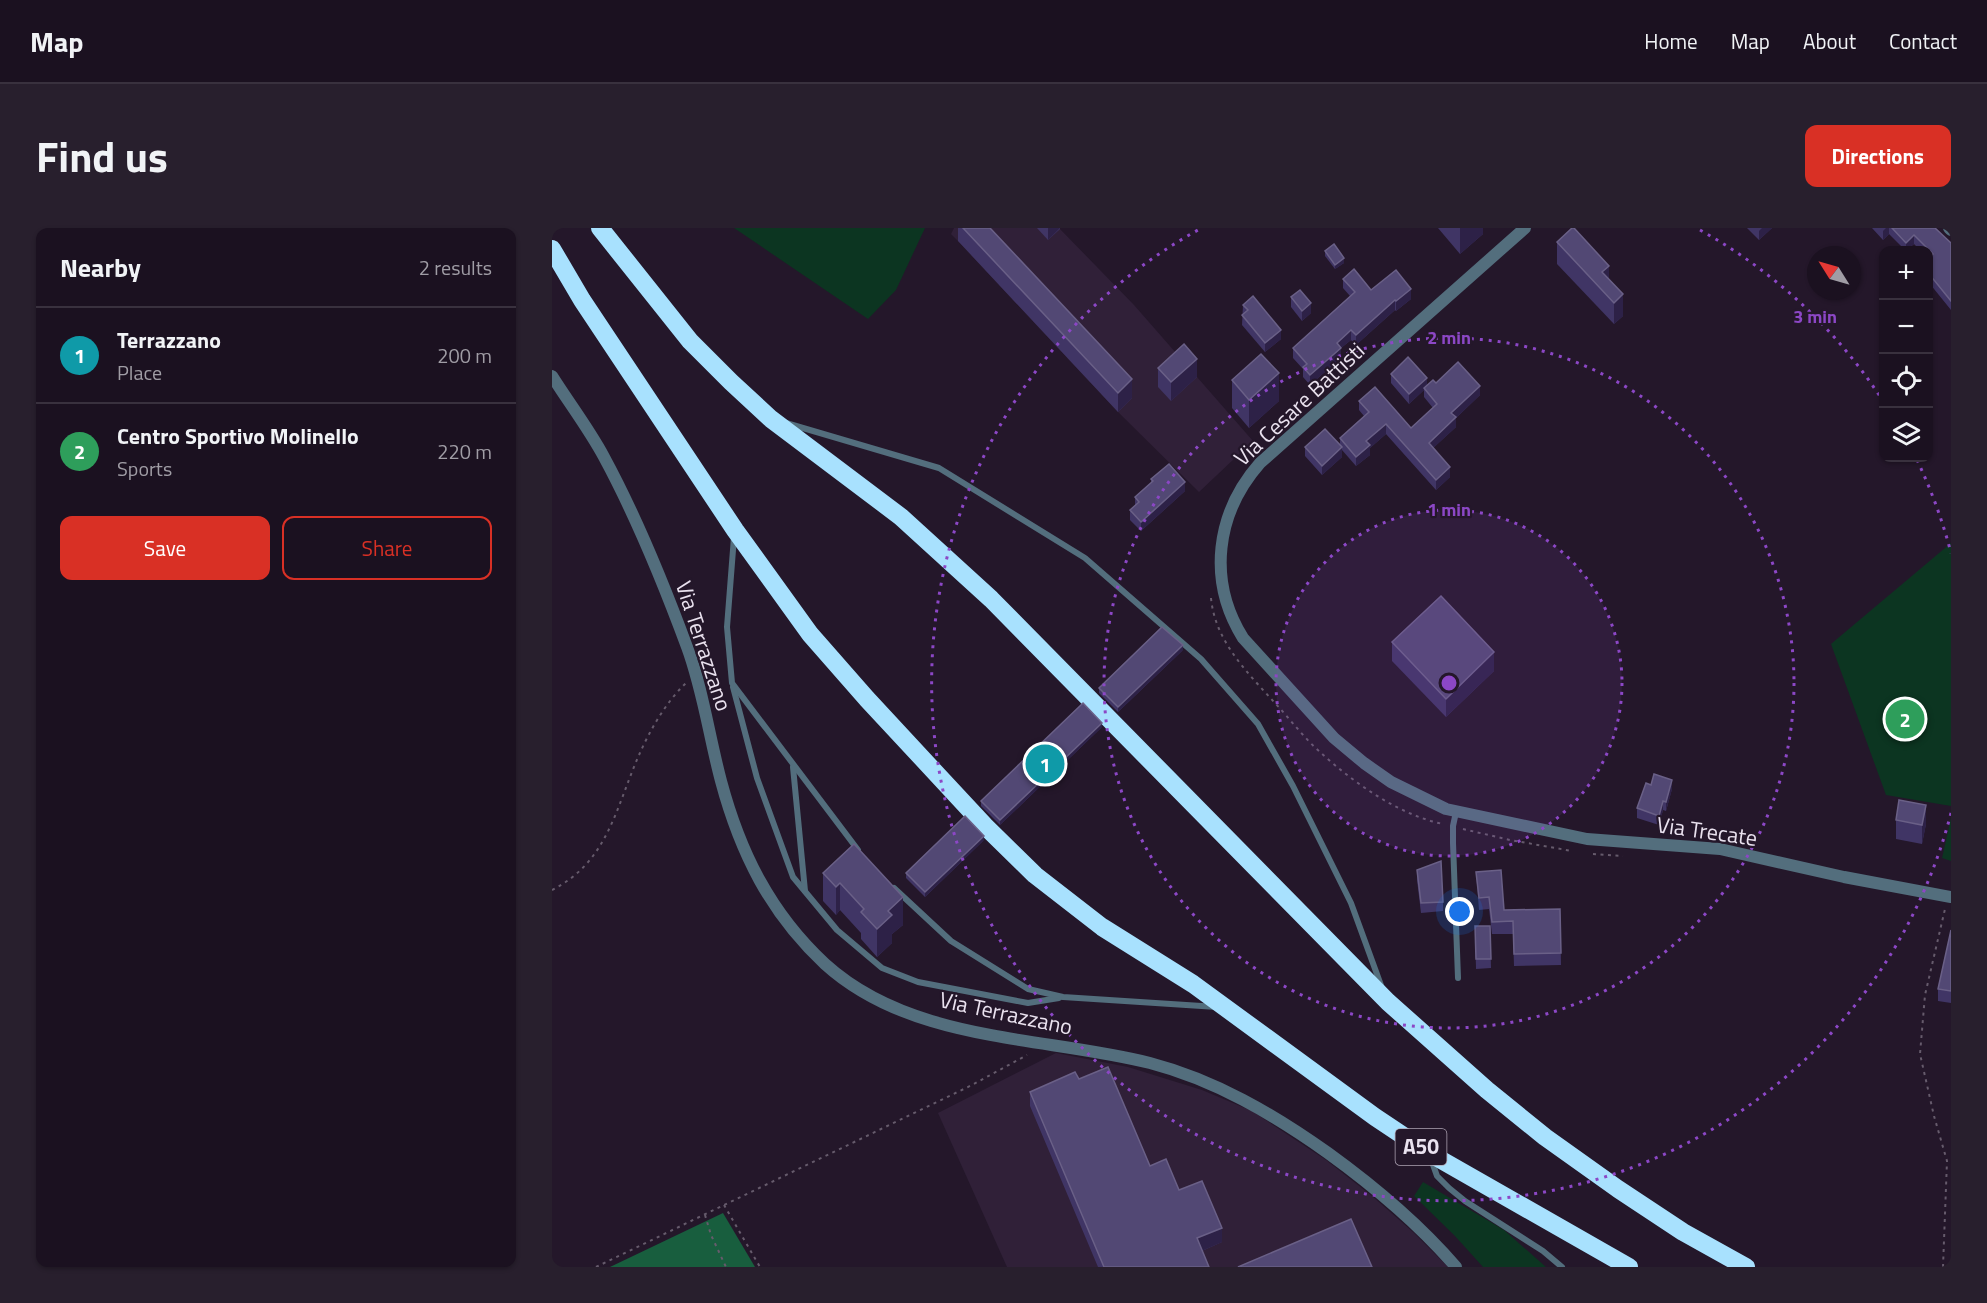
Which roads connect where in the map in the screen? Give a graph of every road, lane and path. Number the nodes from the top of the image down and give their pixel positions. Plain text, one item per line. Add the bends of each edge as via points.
1 (600, 228) edge
2 (1525, 228) edge
3 (552, 249) edge
4 (552, 376) edge
5 (771, 418) junction
6 (735, 530) junction
7 (1210, 592) dead end
8 (732, 683) junction
9 (675, 693) dead end
10 (793, 766) junction
11 (1456, 812) junction
12 (1453, 826) junction
13 (1581, 852) dead end
14 (1590, 854) dead end
15 (1629, 856) dead end
16 (863, 857) edge
17 (886, 881) edge
18 (552, 890) edge
19 (805, 891) junction
20 (1951, 897) edge
21 (1944, 911) dead end
22 (1458, 978) dead end
23 (1063, 997) junction
24 (1388, 1002) junction
25 (1226, 1008) junction
26 (1048, 1045) junction
27 (1429, 1153) junction
28 (724, 1205) junction
29 (705, 1215) junction
30 (597, 1267) edge
31 (726, 1267) edge
32 (760, 1267) edge
33 (1456, 1267) edge
34 (1562, 1267) edge
35 (1629, 1267) edge
36 (1746, 1267) edge
37 (1943, 1267) edge

1 - 5 highway via 690,341
2 - 11 street, Via Cesare Battisti via 1260,463 1230,510 1220,548 1222,585 1238,629 1270,669 1334,738 1364,763 1391,782
3 - 6 highway
4 - 26 street, Via Terrazzano via 603,455 640,528 688,650 742,849 774,905 825,964 879,1000 948,1026
5 - 24 highway via 901,517 991,599
5 - 24 lane via 939,468 1085,558 1201,659 1258,724 1293,786 1351,903
6 - 8 lane via 726,627
6 - 25 highway, A50 via 810,634 985,826 1035,875 1102,927
7 - 12 path via 1226,644 1240,665 1319,752 1413,815
8 - 10 lane
8 - 19 lane via 757,778 793,878
9 - 18 path via 643,748 615,819 594,857
10 - 16 lane
10 - 19 lane
11 - 12 lane
11 - 20 street, Via Trecate via 1587,839 1720,849 1844,878
12 - 13 path
12 - 22 lane
14 - 15 path
17 - 23 lane via 951,941 1028,989
19 - 23 lane via 837,930 882,968 918,982 1028,1003
21 - 37 path via 1925,995 1920,1054 1947,1161
23 - 25 lane
24 - 36 highway via 1545,1137 1683,1232
25 - 27 highway, A50
26 - 28 path
26 - 33 street, Via Terrazzano via 1162,1067 1266,1111 1364,1179 1420,1227
27 - 34 lane via 1437,1176 1449,1188
27 - 35 highway, A50
28 - 29 path
28 - 32 path
29 - 30 path
29 - 31 path

